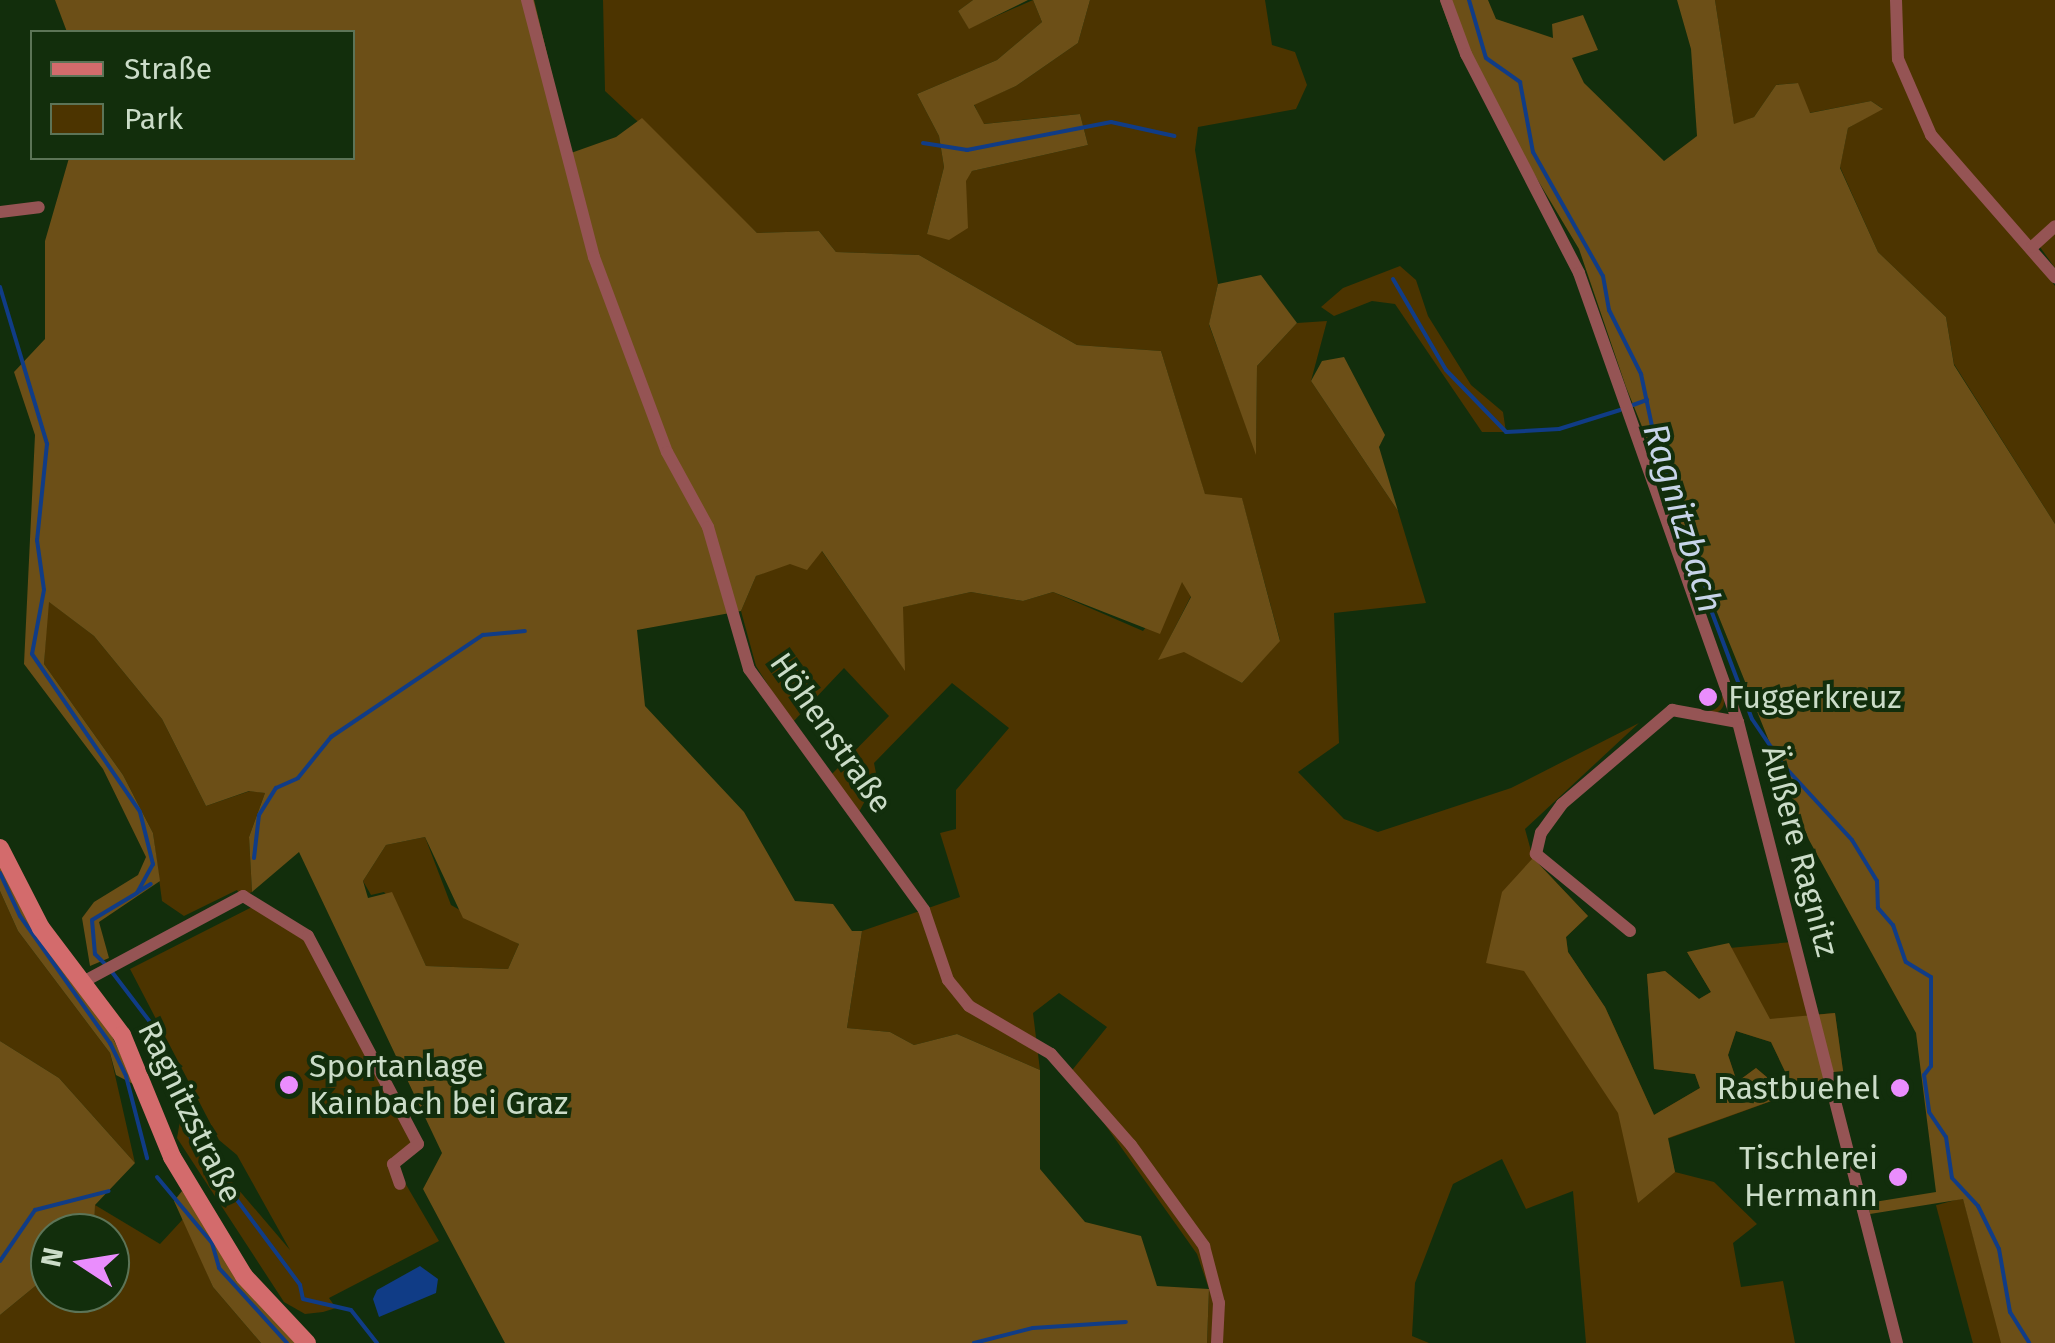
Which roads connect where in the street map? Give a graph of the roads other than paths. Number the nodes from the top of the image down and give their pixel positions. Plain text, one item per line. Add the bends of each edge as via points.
1 (527, 0) edge
2 (1446, 0) edge
3 (1896, 0) edge
4 (39, 207) dead end
5 (0, 212) edge
6 (2055, 226) edge
7 (2032, 247) junction
8 (2055, 277) edge
9 (1738, 722) junction
10 (0, 848) edge
11 (1630, 931) dead end
12 (81, 983) junction
13 (400, 1184) dead end
14 (307, 1343) edge
15 (1218, 1343) edge
16 (1896, 1343) edge

1 - 15 street, Höhenstraße via 594,257 667,452 708,526 749,669 924,910 948,980 969,1006 1051,1054 1131,1145 1204,1246 1218,1302
2 - 9 street, Äußere Ragnitz via 1466,54 1579,273
3 - 7 street via 1898,60 1930,135
4 - 5 street
6 - 7 street
7 - 8 street
9 - 11 street via 1672,710 1562,804 1540,832 1536,854
9 - 16 street, Äußere Ragnitz
10 - 12 main road, Ragnitzstraße via 41,928
12 - 13 street via 243,896 308,936 418,1144 394,1164
12 - 14 main road, Ragnitzstraße via 122,1035 156,1126 235,1262

